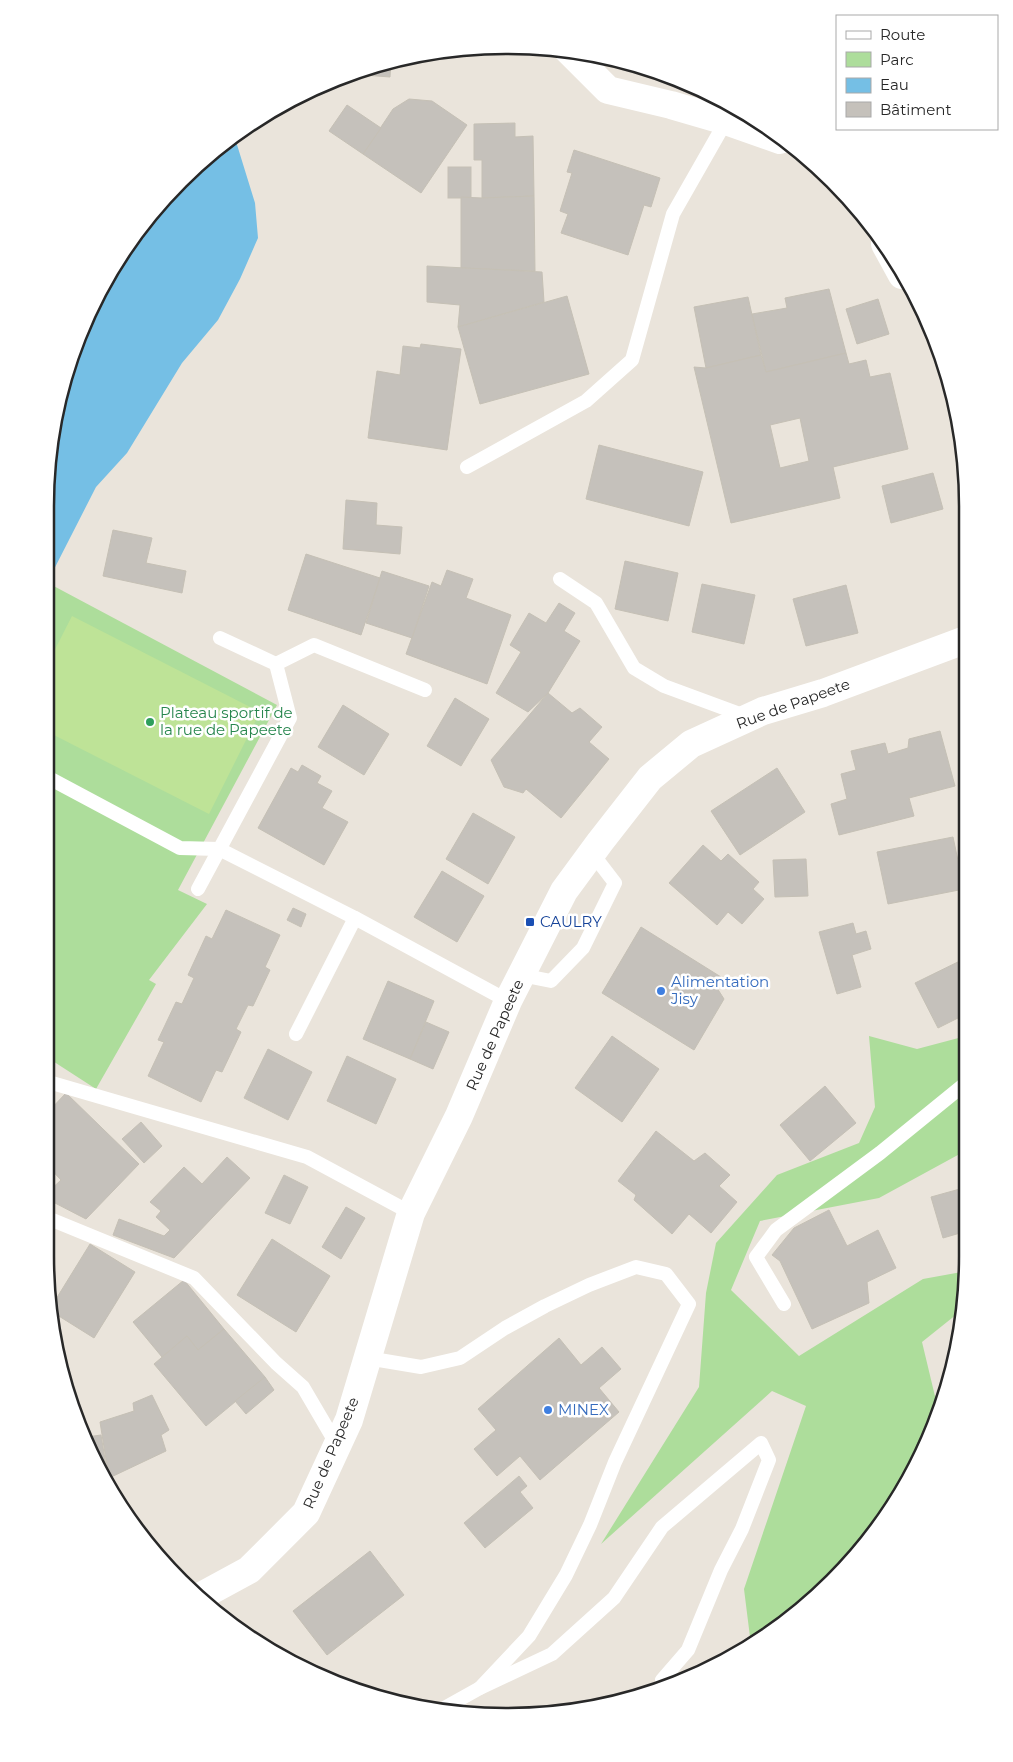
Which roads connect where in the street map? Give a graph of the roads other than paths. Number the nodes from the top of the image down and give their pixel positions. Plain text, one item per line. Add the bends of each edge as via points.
1 (578, 60) edge
2 (726, 121) junction
3 (764, 134) edge
4 (467, 467) dead end
5 (560, 579) dead end
6 (220, 638) dead end
7 (959, 642) edge
8 (276, 664) junction
9 (425, 690) dead end
10 (749, 718) junction
11 (54, 781) edge
12 (219, 849) junction
13 (592, 853) junction
14 (198, 890) dead end
15 (355, 918) junction
16 (521, 975) junction
17 (508, 1001) junction
18 (296, 1034) dead end
19 (54, 1085) edge
20 (959, 1089) edge
21 (411, 1213) junction
22 (54, 1222) edge
23 (784, 1304) dead end
24 (367, 1358) junction
25 (337, 1445) junction
26 (205, 1594) edge
27 (662, 1680) dead end
28 (480, 1688) junction
29 (451, 1704) edge

1 - 2 street via 608,90
2 - 3 street
2 - 4 lane via 673,214 632,360 586,401
5 - 10 lane via 596,603 634,668 664,686
6 - 8 lane
7 - 10 street, Rue de Papeete
8 - 9 lane via 314,644
8 - 12 lane via 290,718
10 - 13 street, Rue de Papeete via 692,744 650,778
11 - 12 lane via 180,848
12 - 14 lane
12 - 15 lane
13 - 16 street, Rue de Papeete via 564,891
13 - 16 lane via 615,883 583,948 551,981
15 - 17 lane
15 - 18 lane
16 - 17 street, Rue de Papeete
17 - 21 street, Rue de Papeete
19 - 21 lane via 307,1157
20 - 23 lane via 880,1153 776,1230 756,1257
21 - 24 street, Rue de Papeete
22 - 25 lane via 194,1278 303,1387
24 - 25 street, Rue de Papeete via 349,1420
24 - 28 lane via 421,1367 460,1358 545,1306 636,1267 666,1274 688,1304 566,1575 529,1636
25 - 26 street, Rue de Papeete via 306,1513 249,1570
27 - 28 lane via 688,1650 742,1529 769,1460 761,1443 662,1527 614,1598 552,1654
28 - 29 lane

